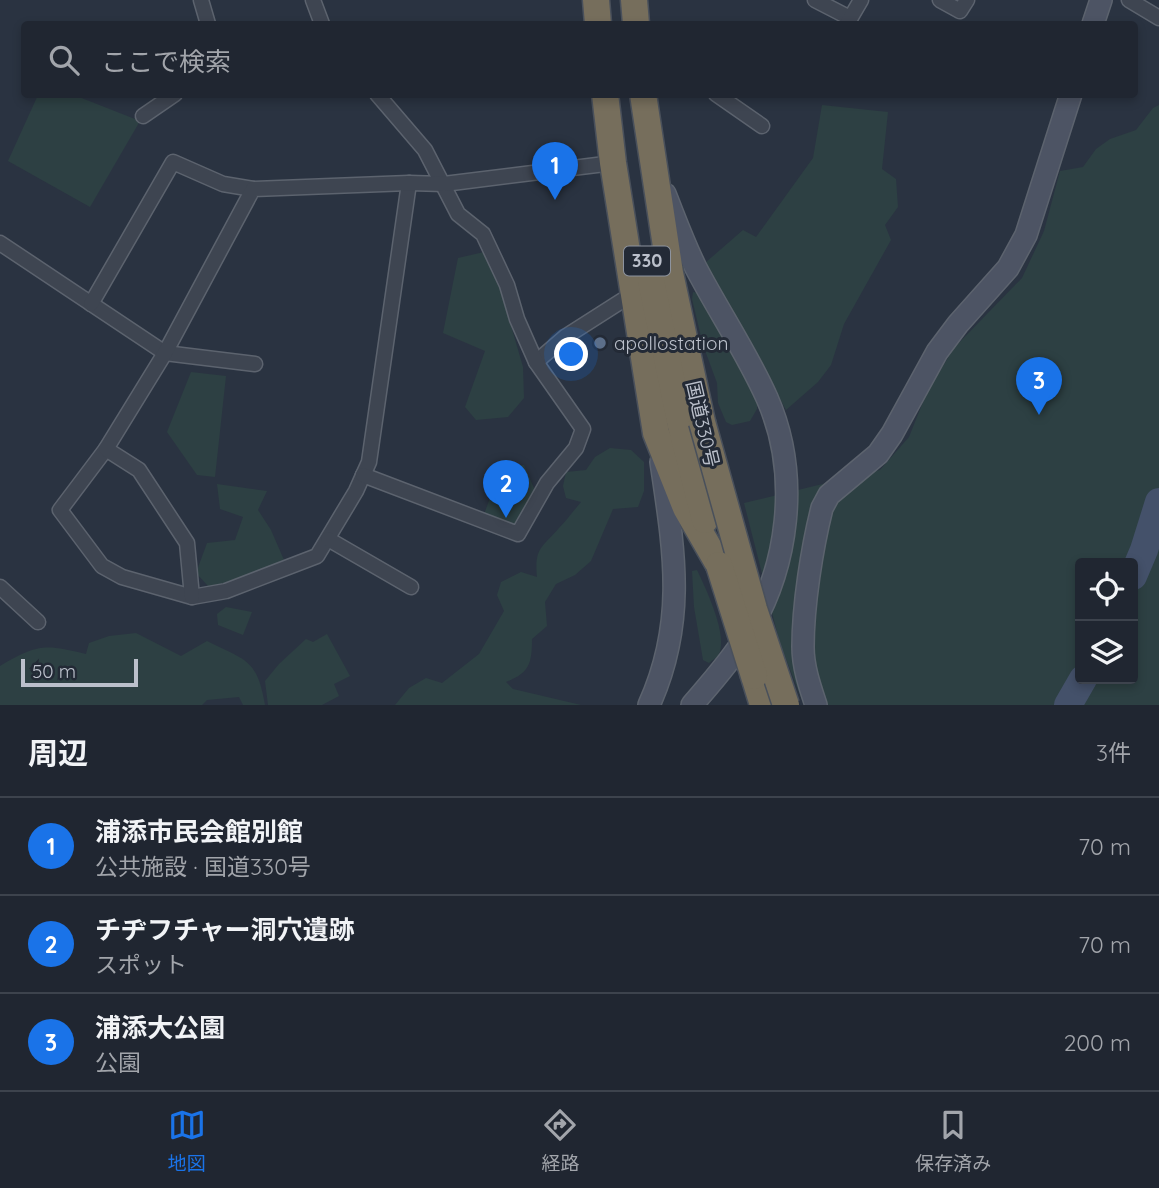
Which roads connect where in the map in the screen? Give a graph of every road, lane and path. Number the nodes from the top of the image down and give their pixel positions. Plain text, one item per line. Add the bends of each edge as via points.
1 (201, 0) edge
2 (313, 0) edge
3 (596, 0) edge
4 (613, 0) edge
5 (634, 0) edge
6 (815, 0) edge
7 (861, 0) edge
8 (940, 0) edge
9 (967, 0) edge
10 (1101, 0) edge
11 (1129, 0) edge
12 (1159, 18) edge
13 (207, 21) edge
14 (321, 21) edge
15 (598, 21) edge
16 (615, 21) edge
17 (636, 21) edge
18 (848, 21) edge
19 (1094, 21) edge
20 (169, 98) edge
21 (380, 98) edge
22 (606, 98) edge
23 (624, 98) edge
24 (644, 98) edge
25 (722, 98) edge
26 (1070, 98) edge
27 (143, 116) dead end
28 (762, 126) dead end
29 (613, 163) junction
30 (654, 176) junction
31 (409, 183) junction
32 (444, 184) junction
33 (253, 189) junction
34 (0, 243) edge
35 (623, 300) dead end
36 (91, 304) junction
37 (164, 353) junction
38 (536, 362) junction
39 (255, 364) dead end
40 (680, 427) junction
41 (106, 449) junction
42 (363, 475) junction
43 (328, 539) junction
44 (411, 586) dead end
45 (0, 587) edge
46 (192, 597) junction
47 (37, 622) dead end
48 (649, 705) edge
49 (692, 705) edge
50 (763, 705) edge
51 (786, 705) edge
52 (816, 705) edge

1 - 13 street
2 - 14 street
3 - 15 highway
4 - 16 highway
5 - 17 highway
6 - 18 street
7 - 18 street
8 - 9 street via 960,11
10 - 19 main road
11 - 12 street
20 - 27 street
21 - 32 street via 425,150
22 - 29 highway
23 - 40 highway, 国道330号 / 330 via 650,279
24 - 30 highway, 国道330号 / 330
25 - 28 street
26 - 52 main road via 1026,235 1008,268 937,352 878,454 829,495 822,508 803,648
29 - 32 street
29 - 40 highway
30 - 40 highway, 国道330号 / 330 via 670,274
30 - 49 main road via 690,255 769,401 785,462 786,511 768,596 745,639
31 - 32 street
31 - 33 street
31 - 42 street via 375,427
32 - 38 street via 458,214 482,234
33 - 36 street via 223,184 173,162
33 - 37 street
34 - 36 street
35 - 38 street via 565,337
36 - 37 street
37 - 39 street
37 - 41 street
38 - 42 street via 583,429 576,448 547,483 518,534
40 - 48 main road via 669,515 674,616 665,665
40 - 50 highway, 330, bridge via 689,515 719,565
40 - 51 highway, 国道330号 / 330, bridge via 754,609
41 - 46 street via 139,470 187,543
41 - 46 street via 60,510 102,566 122,577
42 - 43 street
43 - 44 street
43 - 46 street via 317,556 226,591
45 - 47 street

